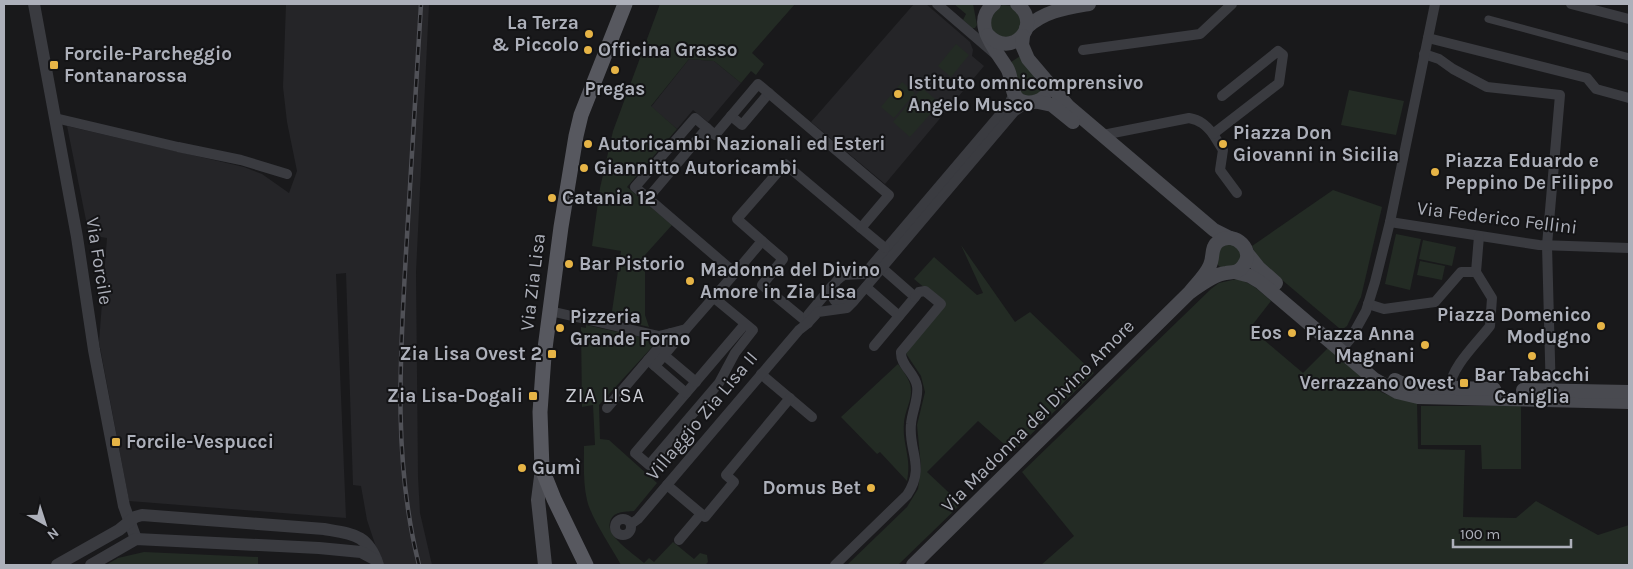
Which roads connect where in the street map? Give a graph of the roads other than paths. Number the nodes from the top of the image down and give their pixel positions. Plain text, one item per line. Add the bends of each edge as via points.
1 (33, 4) edge
2 (625, 4) edge
3 (937, 4) edge
4 (980, 4) edge
5 (994, 4) edge
6 (1018, 4) edge
7 (1089, 4) edge
8 (1232, 4) edge
9 (1435, 4) edge
10 (1570, 4) edge
11 (1600, 7) edge
12 (1488, 19) dead end
13 (1629, 19) edge
14 (983, 30) junction
15 (1025, 32) junction
16 (1428, 38) junction
17 (1083, 50) dead end
18 (1424, 54) junction
19 (1629, 57) edge
20 (1047, 82) junction
21 (769, 93) junction
22 (1014, 94) junction
23 (1222, 96) dead end
24 (1629, 98) edge
25 (1032, 102) junction
26 (731, 116) junction
27 (55, 118) junction
28 (707, 128) junction
29 (1213, 134) junction
30 (1103, 135) junction
31 (287, 174) dead end
32 (1237, 194) dead end
33 (648, 198) junction
34 (1390, 222) junction
35 (861, 228) junction
36 (1479, 236) junction
37 (1230, 238) junction
38 (762, 241) junction
39 (1547, 245) junction
40 (885, 248) junction
41 (1629, 248) edge
42 (1247, 253) junction
43 (1212, 255) junction
44 (882, 268) junction
45 (1476, 272) junction
46 (734, 273) junction
47 (1230, 273) junction
48 (832, 286) junction
49 (866, 287) junction
50 (1189, 293) junction
51 (713, 297) junction
52 (916, 297) junction
53 (1287, 298) junction
54 (1368, 304) junction
55 (851, 305) junction
56 (550, 311) junction
57 (899, 316) junction
58 (806, 322) junction
59 (745, 324) junction
60 (686, 329) junction
61 (670, 333) junction
62 (874, 346) dead end
63 (1344, 347) junction
64 (664, 355) junction
65 (651, 363) junction
66 (761, 374) junction
67 (692, 387) junction
68 (1450, 388) junction
69 (1629, 392) edge
70 (1551, 395) junction
71 (707, 398) junction
72 (790, 398) junction
73 (1629, 402) edge
74 (607, 408) dead end
75 (812, 417) dead end
76 (542, 469) junction
77 (666, 485) junction
78 (550, 490) junction
79 (538, 500) junction
80 (701, 514) junction
81 (186, 519) junction
82 (130, 520) junction
83 (630, 524) dead end
84 (324, 529) junction
85 (136, 539) junction
86 (184, 540) junction
87 (679, 540) dead end
88 (319, 548) junction
89 (377, 562) edge
90 (62, 564) edge
91 (91, 565) edge
92 (545, 565) edge
93 (586, 565) edge
94 (835, 565) edge
95 (913, 565) edge

1 - 27 street, Via Forcile
2 - 56 main road, Via Zia Lisa via 581,115 560,227
3 - 14 street
4 - 14 main road
5 - 14 main road via 988,9
6 - 15 main road via 1026,16
7 - 15 main road via 1047,14
8 - 17 street via 1200,34
9 - 16 street
10 - 11 street
11 - 13 street
12 - 19 street
14 - 15 main road via 994,41 1005,44 1013,43
14 - 22 main road via 1012,76
15 - 20 main road via 1022,45 1028,59
16 - 18 street
16 - 24 street via 1587,78 1596,89
18 - 34 street
18 - 39 street via 1439,59 1487,87 1560,95
20 - 25 main road via 1046,93
20 - 30 main road via 1068,106
21 - 26 street via 758,84
21 - 26 street via 742,125
21 - 35 street via 889,195
22 - 25 main road via 1020,100
22 - 40 street via 1009,104
23 - 29 street via 1278,51 1284,55 1280,82
25 - 43 main road via 1046,103 1057,109 1197,227 1208,238
25 - 44 street via 1014,112
26 - 28 street via 715,135
27 - 31 street via 241,160
27 - 82 street, Via Forcile via 94,350 124,506
28 - 33 street
28 - 33 street via 695,118 635,187
29 - 30 street via 1197,119 1189,118
29 - 32 street via 1223,150 1220,170
30 - 37 main road via 1214,230
33 - 46 street
34 - 36 street, Via Federico Fellini
34 - 54 street
35 - 38 street via 785,164 737,219
35 - 40 street
36 - 39 street, Via Federico Fellini
36 - 45 street
37 - 42 main road via 1241,242
37 - 43 main road via 1219,242
38 - 46 street
38 - 58 street via 783,259 762,285
39 - 41 street, Via Federico Fellini
39 - 70 street
40 - 48 street via 863,274 844,275
42 - 47 main road via 1241,269
42 - 53 main road
43 - 47 main road via 1216,267
43 - 50 main road via 1207,271
44 - 49 street
44 - 52 street
45 - 54 street via 1461,272 1435,302 1384,309
45 - 68 street via 1492,298 1490,326 1456,369
46 - 51 street
47 - 50 main road
47 - 53 main road via 1256,278
48 - 55 street via 831,294 835,301
48 - 58 street
49 - 55 street
49 - 57 street
50 - 95 main road, Via Madonna del Divino Amore
51 - 59 street
51 - 60 street
52 - 57 street
52 - 94 street via 925,291 941,304 901,352 901,358 917,385 910,426 916,469 912,487
53 - 63 main road
54 - 63 street
55 - 58 street via 843,309 822,310
56 - 61 street via 660,336
56 - 76 main road, Via Zia Lisa via 540,412
57 - 62 street
58 - 66 street, Villaggio Zia Lisa II
59 - 67 street
59 - 71 street via 753,330
60 - 61 street
60 - 64 street
61 - 65 street
63 - 68 main road via 1405,385
63 - 70 main road via 1383,385 1408,395
64 - 65 street
64 - 67 street
65 - 67 street
65 - 74 street
66 - 72 street
66 - 77 street, Villaggio Zia Lisa II
67 - 71 street
67 - 71 street via 635,453 649,465
68 - 70 main road
69 - 70 main road
70 - 73 main road
72 - 75 street
72 - 80 street via 726,475 734,482 705,517
76 - 78 main road, Via Zia Lisa
76 - 79 main road
77 - 80 street
77 - 83 street, Villaggio Zia Lisa II
78 - 79 main road
78 - 93 main road, Via Zia Lisa
79 - 92 main road
80 - 87 street
81 - 82 street via 142,515
81 - 84 street
81 - 86 street
82 - 85 street, Via Forcile
82 - 90 street
84 - 88 street via 327,542
84 - 89 street via 348,533 363,540
85 - 86 street
85 - 91 street
86 - 88 street
88 - 89 street via 361,552

